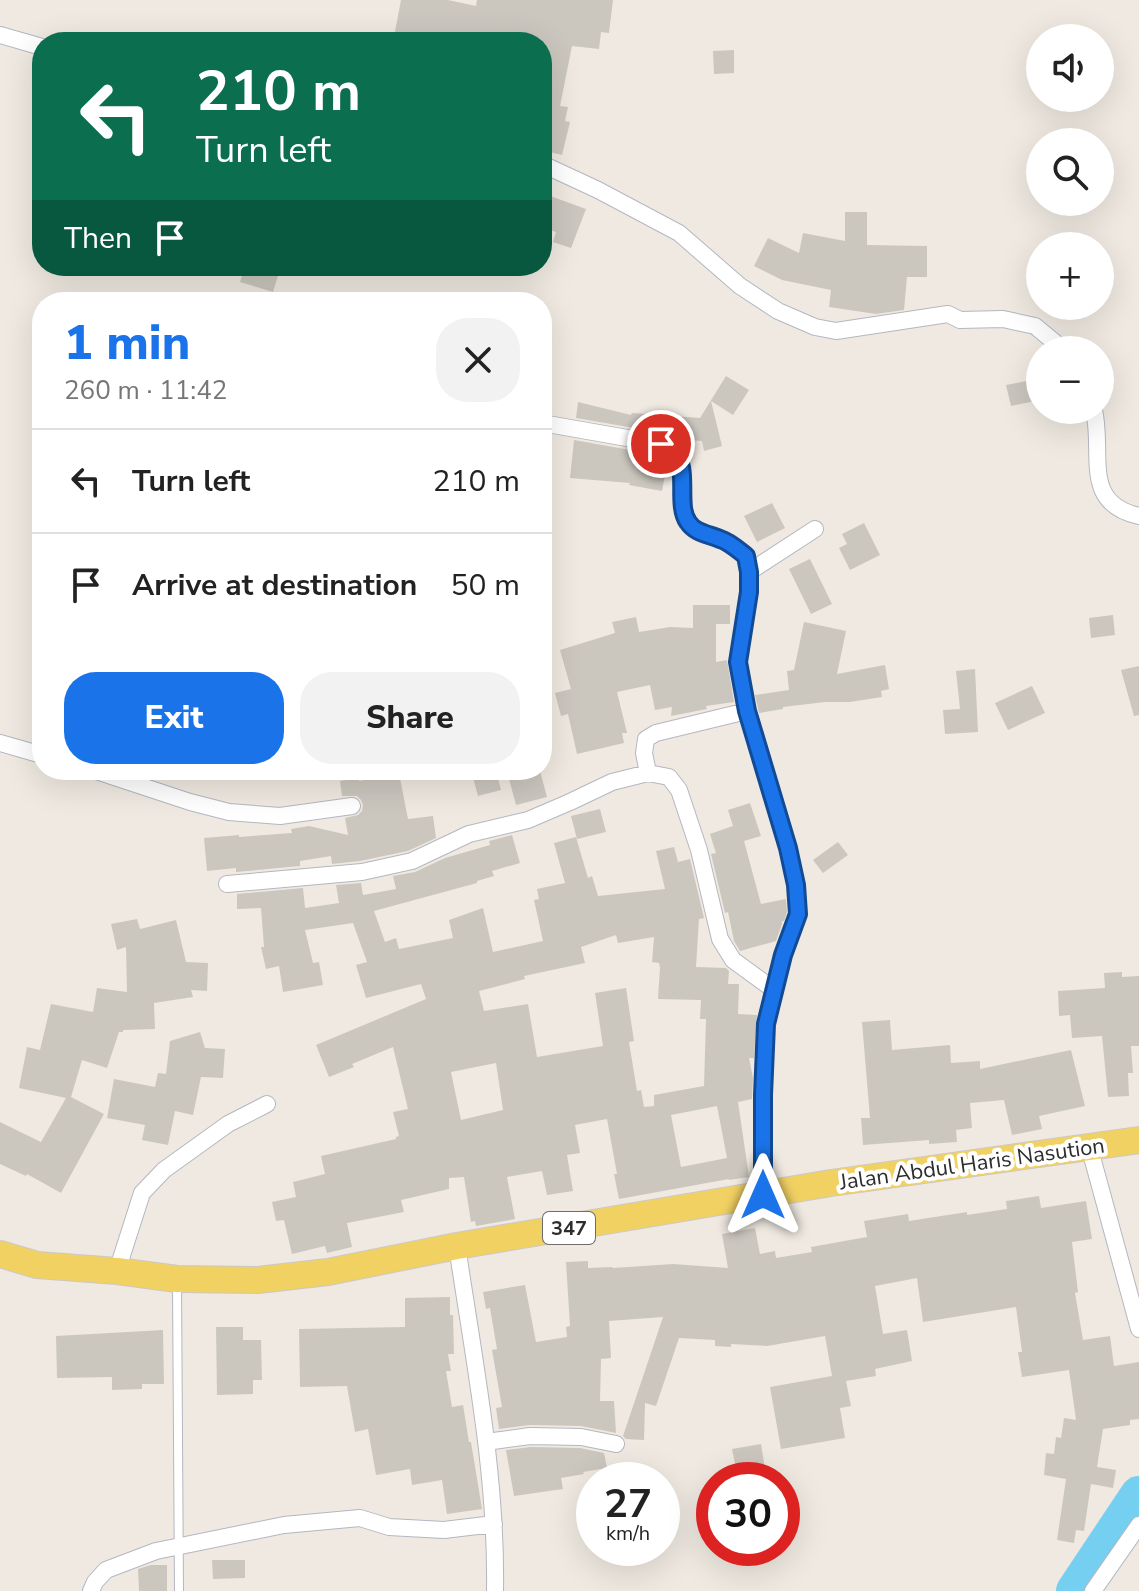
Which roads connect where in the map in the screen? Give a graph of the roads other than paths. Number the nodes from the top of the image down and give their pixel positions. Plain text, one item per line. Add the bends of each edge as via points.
1 (0, 35) edge
2 (32, 44) edge
3 (552, 169) edge
4 (1047, 336) edge
5 (1096, 424) edge
6 (552, 425) edge
7 (1139, 516) edge
8 (815, 529) dead end
9 (749, 572) junction
10 (747, 711) junction
11 (0, 743) edge
12 (32, 752) edge
13 (648, 773) junction
14 (123, 780) edge
15 (352, 806) dead end
16 (227, 884) dead end
17 (774, 990) junction
18 (267, 1104) dead end
19 (1139, 1140) edge
20 (1089, 1146) junction
21 (763, 1195) junction
22 (457, 1246) junction
23 (0, 1254) edge
24 (117, 1271) junction
25 (177, 1279) junction
26 (1139, 1329) edge
27 (486, 1442) junction
28 (616, 1444) dead end
29 (494, 1524) junction
30 (1139, 1525) edge
31 (178, 1546) junction
32 (91, 1591) edge
33 (179, 1591) edge
34 (495, 1591) edge
35 (1093, 1591) edge

1 - 2 street
3 - 4 street via 679,233 740,286 815,327 836,331 948,314 960,320 1003,319 1035,326
5 - 7 street via 1103,493 1110,503
6 - 9 street via 673,450 683,476 684,514 690,525 746,556
8 - 9 street
9 - 10 street via 738,662
10 - 13 street via 646,739
10 - 17 street via 796,885 798,914
11 - 12 street
13 - 16 street via 612,782 528,820 469,834 412,861 362,872
13 - 17 street via 669,777 679,790 720,939 733,960
14 - 15 street via 229,812 280,816
17 - 21 street via 766,1024
18 - 24 street via 228,1124 164,1170 142,1193
19 - 20 main road, Jalan Abdul Haris Nasution / 347
20 - 21 main road, Jalan Abdul Haris Nasution / 347
20 - 26 street
21 - 22 main road, Jalan Abdul Haris Nasution / 347
22 - 25 main road, Jalan Abdul Haris Nasution / 347 via 328,1272 258,1280
22 - 27 street
23 - 24 main road, Jalan Abdul Haris Nasution / 347 via 37,1265
24 - 25 main road, Jalan Abdul Haris Nasution / 347
25 - 31 lane
27 - 28 street via 530,1436
27 - 29 street
29 - 31 street via 444,1530 389,1527 360,1518 284,1525
29 - 34 street
30 - 35 street
31 - 32 street via 106,1570
31 - 33 lane

